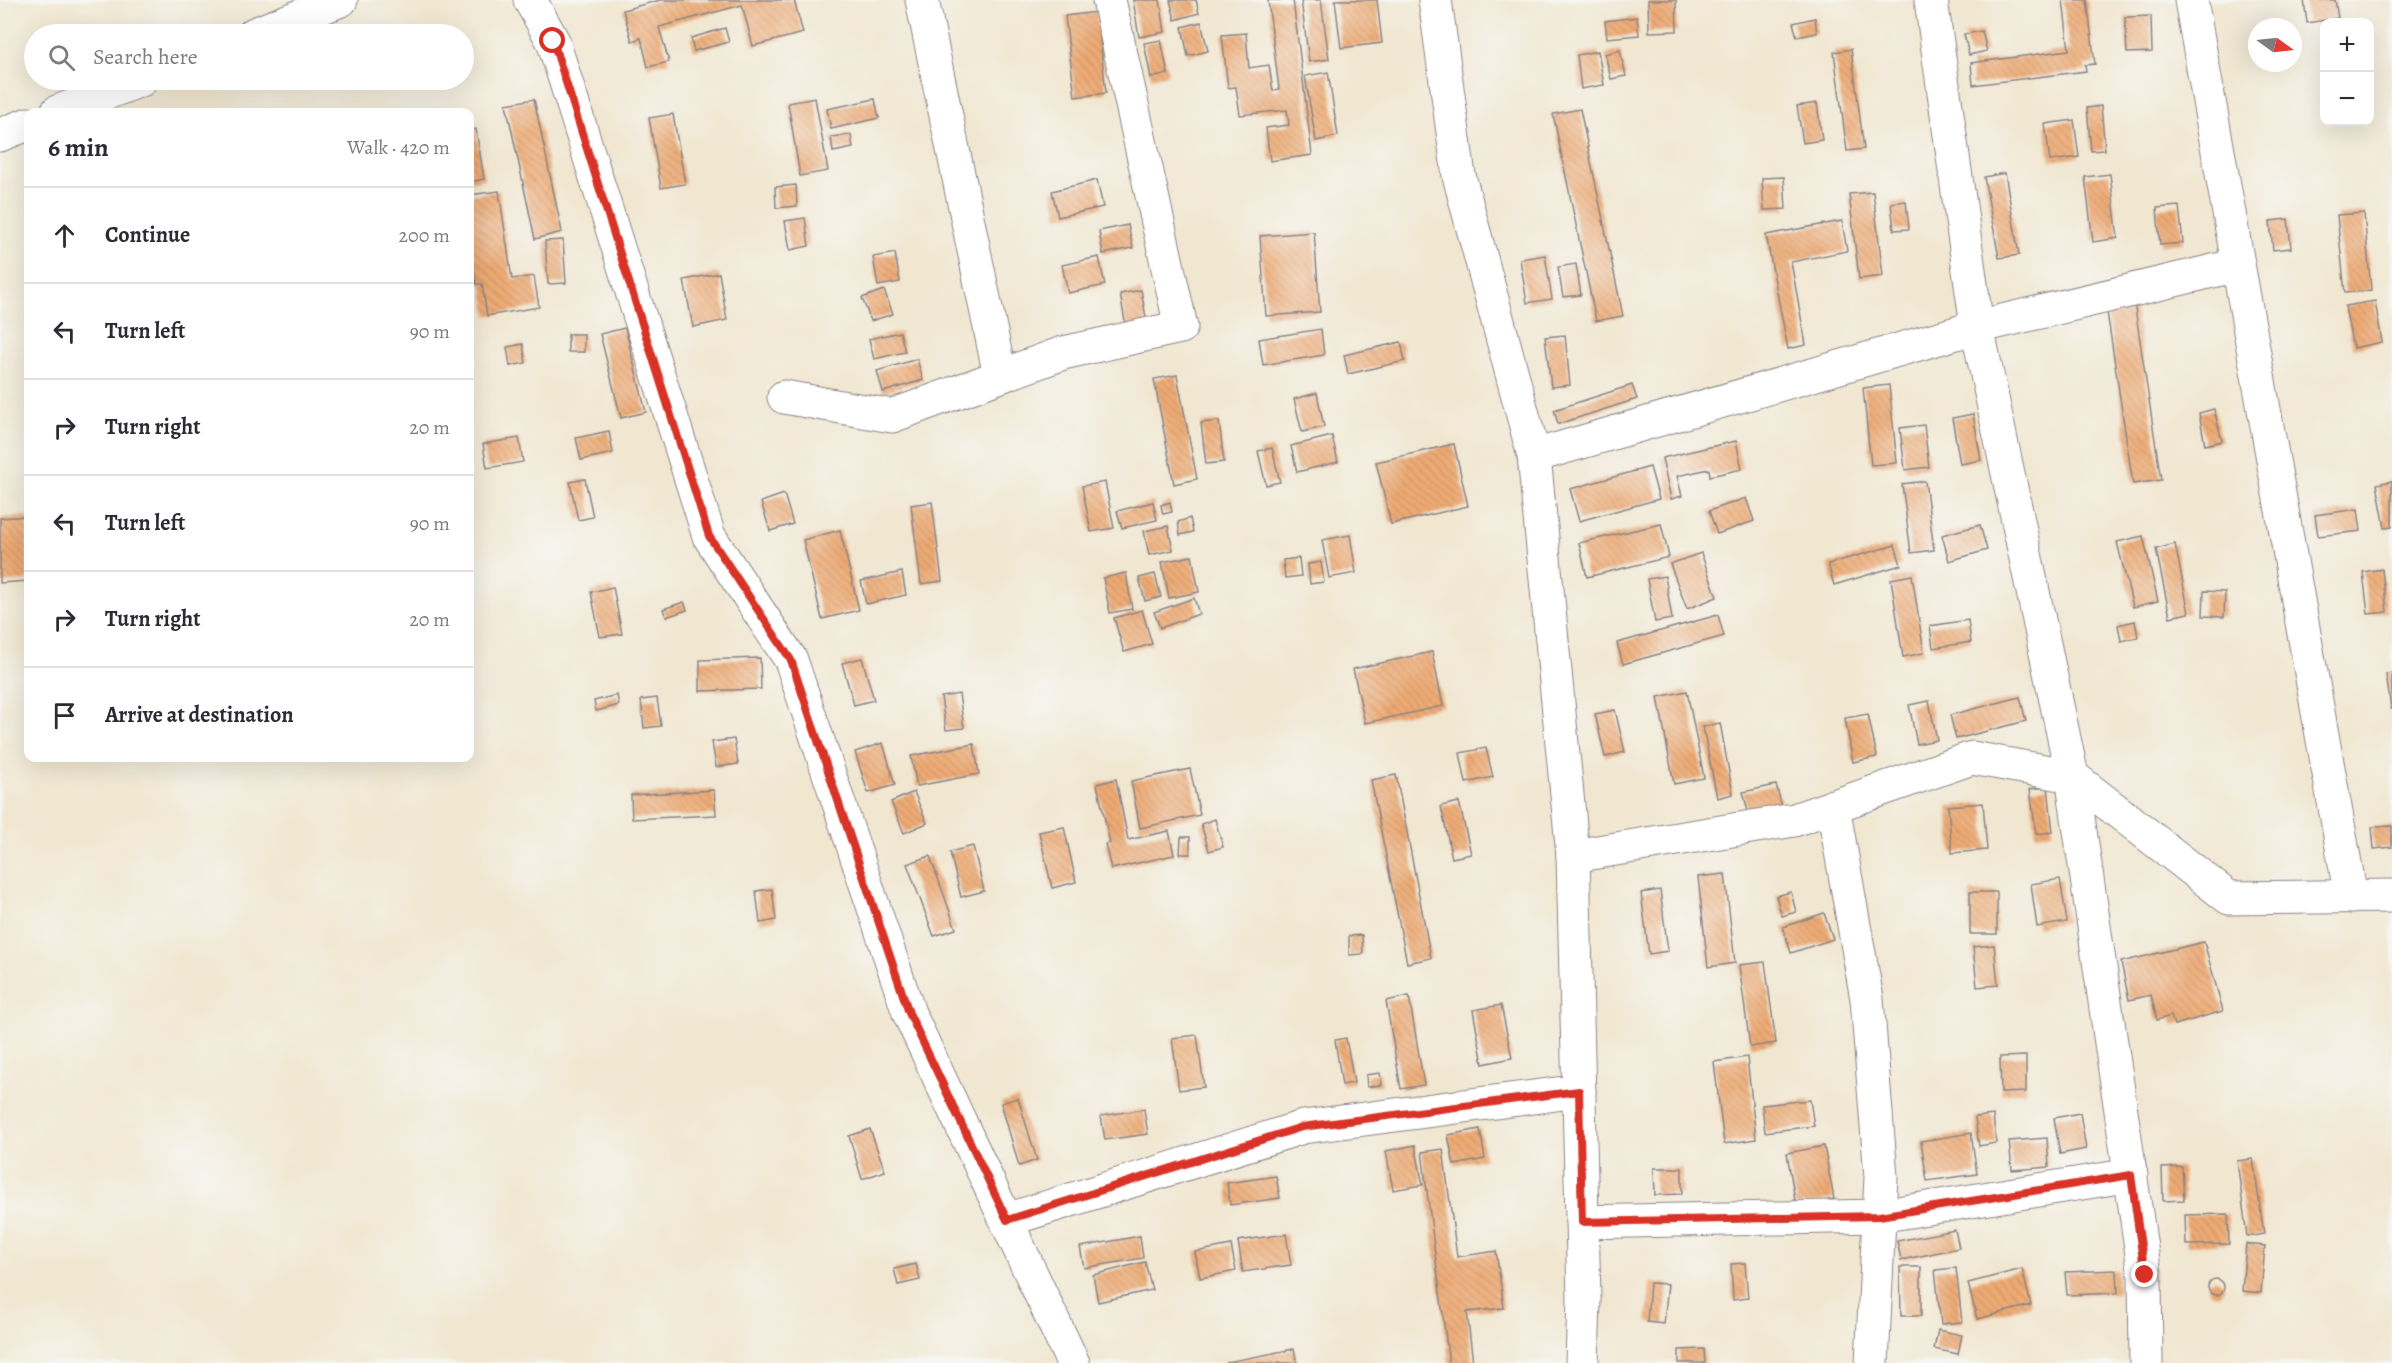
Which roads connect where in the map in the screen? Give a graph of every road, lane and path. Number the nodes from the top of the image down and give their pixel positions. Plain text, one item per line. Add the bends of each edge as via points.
1 (341, 0) edge
2 (530, 0) edge
3 (922, 0) edge
4 (1109, 0) edge
5 (1435, 0) edge
6 (1931, 0) edge
7 (2191, 0) edge
8 (280, 24) edge
9 (115, 90) edge
10 (68, 108) edge
11 (24, 126) edge
12 (0, 135) edge
13 (2238, 265) junction
14 (1977, 327) junction
15 (1000, 376) junction
16 (784, 397) dead end
17 (1534, 456) junction
18 (2072, 776) junction
19 (1833, 806) junction
20 (1573, 856) junction
21 (2392, 896) edge
22 (2351, 897) junction
23 (1579, 1091) junction
24 (2131, 1175) junction
25 (1879, 1216) junction
26 (1007, 1220) junction
27 (1582, 1222) junction
28 (1073, 1363) edge
29 (1582, 1363) edge
30 (1872, 1363) edge
31 (2146, 1363) edge

1 - 8 street
2 - 26 street via 553,41 709,536 791,660 909,1013
3 - 15 street
4 - 15 street via 1182,327 1063,353
5 - 17 street via 1459,176
6 - 14 street
7 - 13 street
9 - 10 street
11 - 12 street
13 - 14 street
13 - 22 street
14 - 17 street
14 - 18 street
15 - 16 street via 892,416
17 - 20 street
18 - 19 street via 1972,758
18 - 22 street via 2229,898
18 - 24 street
19 - 20 street via 1794,820
19 - 25 street via 1867,999 1881,1177
20 - 23 street
21 - 22 street
23 - 26 street via 1302,1127
23 - 27 street
24 - 25 street
24 - 31 street via 2145,1275
25 - 27 street
25 - 30 street
26 - 28 street
27 - 29 street

